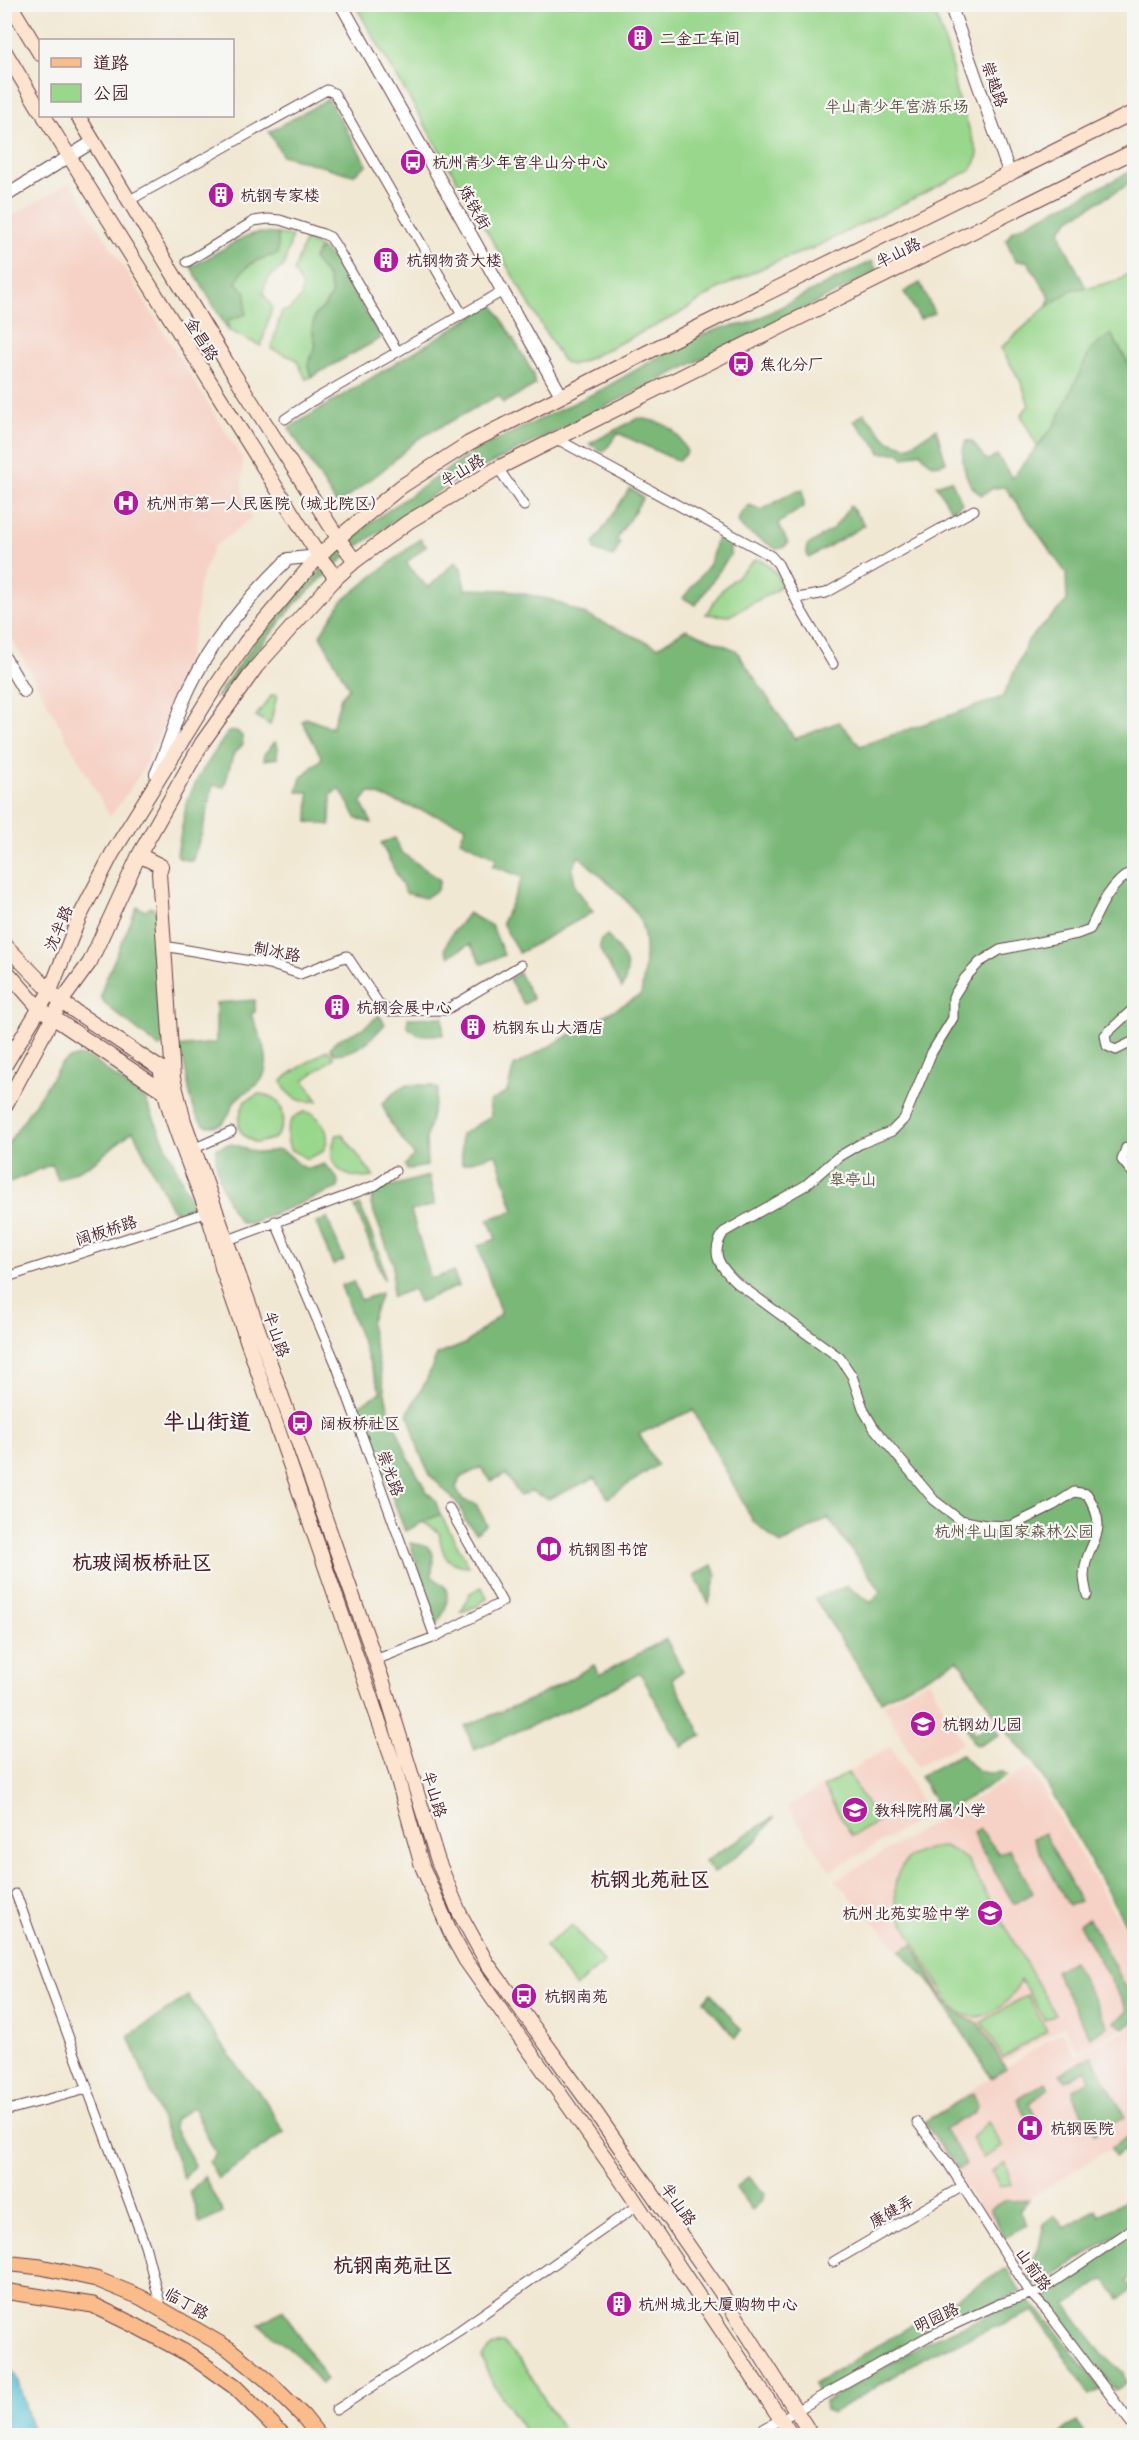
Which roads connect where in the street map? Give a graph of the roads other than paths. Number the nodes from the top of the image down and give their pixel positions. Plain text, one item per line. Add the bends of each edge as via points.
1 (10, 4) edge
2 (341, 4) edge
3 (950, 4) edge
4 (4, 50) edge
5 (39, 52) edge
6 (39, 108) edge
7 (1134, 112) edge
8 (45, 117) edge
9 (79, 117) edge
10 (94, 141) junction
11 (1134, 151) edge
12 (69, 158) junction
13 (1010, 175) junction
14 (4, 197) edge
15 (130, 200) junction
16 (187, 262) dead end
17 (503, 291) junction
18 (462, 314) junction
19 (397, 351) junction
20 (561, 395) junction
21 (285, 419) dead end
22 (557, 439) junction
23 (498, 468) junction
24 (524, 506) dead end
25 (974, 510) dead end
26 (338, 538) junction
27 (319, 556) junction
28 (355, 561) junction
29 (336, 578) junction
30 (797, 598) junction
31 (6, 659) edge
32 (833, 664) dead end
33 (24, 691) dead end
34 (144, 803) junction
35 (139, 855) junction
36 (1134, 870) edge
37 (4, 944) edge
38 (164, 946) junction
39 (521, 965) dead end
40 (4, 969) edge
41 (50, 991) junction
42 (61, 1002) junction
43 (39, 1008) junction
44 (1134, 1008) edge
45 (53, 1018) junction
46 (1134, 1041) edge
47 (4, 1067) edge
48 (170, 1085) junction
49 (4, 1108) edge
50 (231, 1132) dead end
51 (1134, 1143) edge
52 (193, 1149) junction
53 (1134, 1170) edge
54 (395, 1171) dead end
55 (212, 1211) junction
56 (275, 1221) junction
57 (228, 1240) junction
58 (4, 1278) edge
59 (449, 1509) dead end
60 (1086, 1595) dead end
61 (435, 1637) junction
62 (375, 1660) junction
63 (16, 1894) dead end
64 (87, 2089) junction
65 (4, 2111) edge
66 (917, 2122) dead end
67 (963, 2186) junction
68 (638, 2205) junction
69 (1134, 2228) edge
70 (833, 2262) dead end
71 (4, 2263) edge
72 (4, 2291) edge
73 (1031, 2294) junction
74 (162, 2311) junction
75 (336, 2410) dead end
76 (797, 2411) junction
77 (780, 2418) junction
78 (1134, 2427) edge
79 (284, 2436) edge
80 (319, 2436) edge
81 (751, 2436) edge
82 (792, 2436) edge
83 (812, 2436) edge

1 - 5 main road
2 - 17 street, 炼铁街
3 - 13 street, 崇越路
4 - 6 main road
7 - 13 main road, 半山路
8 - 12 main road, 金昌路
9 - 10 main road, 金昌路
10 - 12 street
10 - 15 main road, 金昌路
11 - 22 main road, 半山路
12 - 14 street
12 - 27 main road, 金昌路
13 - 20 main road, 半山路
15 - 18 street via 327,90 334,93
15 - 26 main road, 金昌路
16 - 19 street via 254,221 280,220 323,234 336,246
17 - 18 street
17 - 20 street, 炼铁街
18 - 19 street
19 - 21 street
20 - 26 main road, 半山路 via 469,443 402,486
22 - 23 main road, 半山路
22 - 30 street via 771,556
23 - 24 street
23 - 28 main road, 半山路 via 408,522
25 - 30 street via 826,593
26 - 27 main road, 半山路
26 - 28 main road, 金昌路
27 - 29 main road, 金昌路
27 - 34 main road, 半山路 via 246,642
27 - 34 street via 288,559 261,586 202,664
28 - 29 main road, 半山路
29 - 35 main road, 半山路 via 256,667 202,743
30 - 32 street
31 - 33 street
34 - 41 main road, 沈半路 via 79,918
35 - 38 main road, 半山路 via 161,866
35 - 42 main road via 90,962
36 - 60 street via 1112,887 1090,929 1000,950 980,962 953,996 953,1018 932,1052 904,1119 892,1131 838,1157 806,1185 724,1232 716,1243 724,1271 840,1358 874,1428 934,1500 960,1520 1011,1526 1074,1492 1087,1494 1096,1509 1098,1526 1084,1575
37 - 41 main road, 半山路
38 - 39 street, 制冰路 via 269,964 300,974 347,956 379,1004 389,1011 446,1010
38 - 48 main road, 半山路
40 - 43 main road
41 - 42 main road, 半山路
41 - 43 main road, 沈半路
42 - 45 main road
42 - 48 main road, 半山路 via 160,1067
43 - 45 main road
43 - 47 main road, 沈半路
44 - 46 street via 1105,1035 1107,1046 1116,1050
45 - 48 main road
45 - 49 main road
48 - 52 main road, 半山路
48 - 55 main road, 半山路
50 - 52 street
51 - 53 street via 1126,1148 1122,1160
52 - 55 main road, 半山路
54 - 56 street via 376,1185
55 - 57 main road, 半山路
55 - 58 street, 阔板桥路
55 - 68 main road, 半山路 via 222,1268 393,1762 422,1866 441,1911 466,1961
56 - 57 street
56 - 61 street, 崇光路 via 336,1364
57 - 62 main road, 半山路
59 - 61 street via 502,1602
61 - 62 street
62 - 76 main road, 半山路 via 438,1861 459,1912 487,1962 720,2291
63 - 64 street
64 - 65 street
64 - 74 street via 145,2245
66 - 67 street, 山前路
67 - 70 street, 康健弄
67 - 73 street, 山前路
68 - 75 street via 460,2330
68 - 77 main road, 半山路
69 - 73 street, 明园路
71 - 74 main road, 临丁路 via 96,2279
72 - 79 main road via 93,2305 190,2355 235,2387
73 - 76 street, 明园路 via 927,2337
73 - 78 street, 山前路
74 - 80 main road, 临丁路 via 229,2349 274,2388
76 - 77 street, 明园路
76 - 83 main road, 半山路
77 - 81 street, 明园路
77 - 82 main road, 半山路

